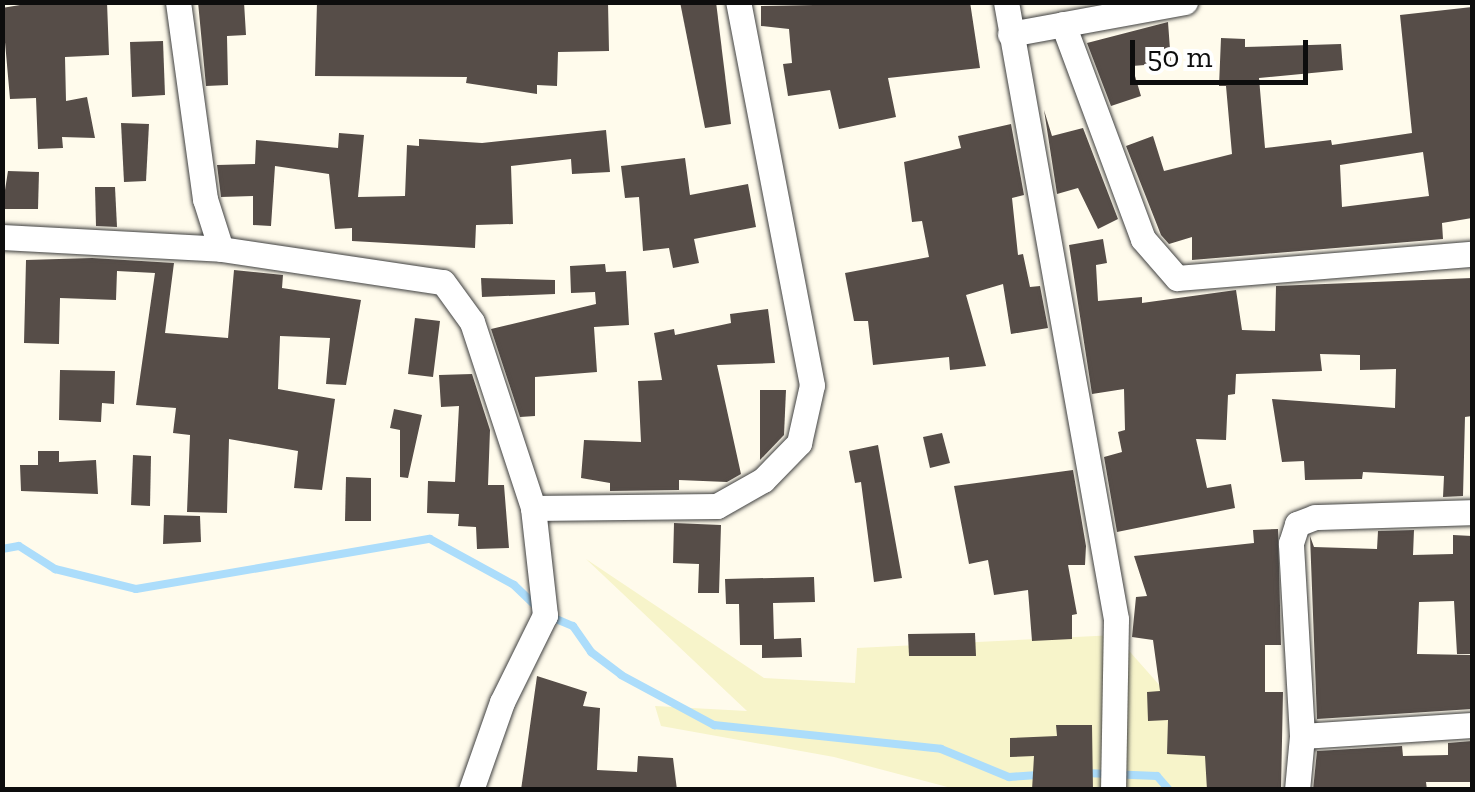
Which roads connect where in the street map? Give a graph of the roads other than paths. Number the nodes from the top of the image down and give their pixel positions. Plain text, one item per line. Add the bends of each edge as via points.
1 (178, 2) edge
2 (738, 2) edge
3 (1006, 2) edge
4 (1185, 2) edge
5 (1063, 24) junction
6 (1010, 34) junction
7 (2, 237) edge
8 (221, 249) junction
9 (1472, 254) edge
10 (533, 508) junction
11 (1472, 512) edge
12 (1472, 725) edge
13 (1302, 736) junction
14 (471, 790) edge
15 (1113, 790) edge
16 (1297, 790) edge

1 - 8 street via 205,199
2 - 10 street via 812,385 799,443 764,480 717,506
3 - 6 street
4 - 5 street
5 - 6 street
5 - 9 street via 1143,238 1177,278
6 - 15 street via 1116,618
7 - 8 street
8 - 10 street via 443,282 472,322
10 - 14 street via 545,614 502,702
11 - 13 street via 1315,517 1297,524 1292,543
12 - 13 street
13 - 16 street

